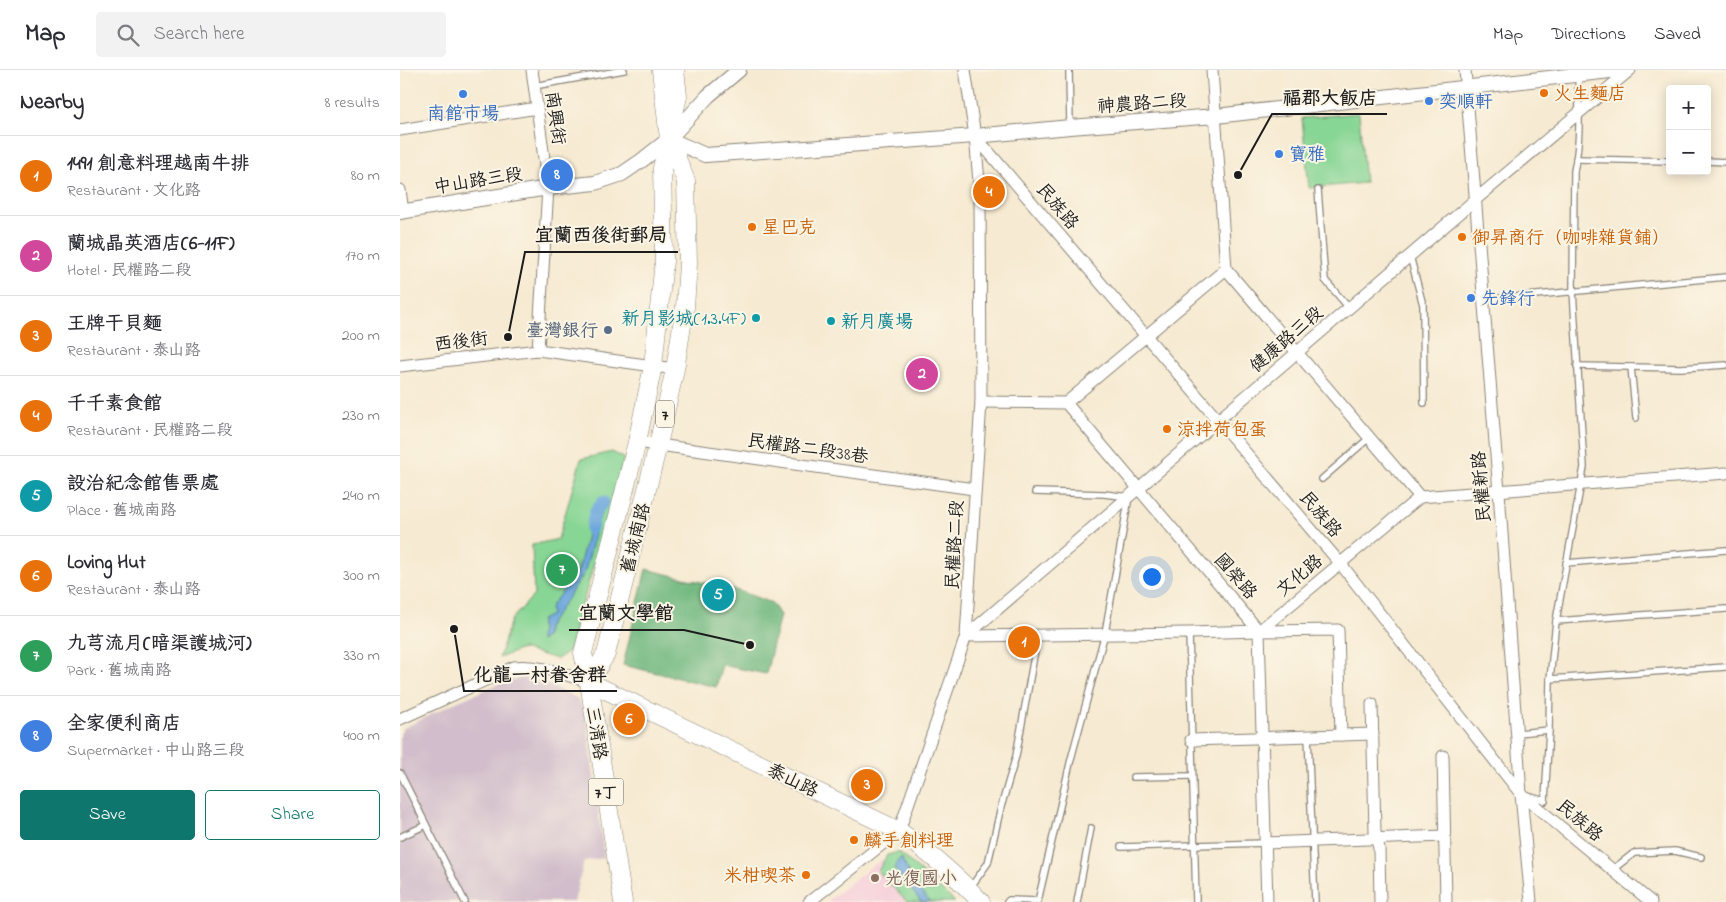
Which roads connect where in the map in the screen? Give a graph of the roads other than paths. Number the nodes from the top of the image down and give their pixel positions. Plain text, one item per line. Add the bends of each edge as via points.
1 (532, 70) edge
2 (624, 70) edge
3 (661, 70) edge
4 (675, 70) edge
5 (739, 70) edge
6 (965, 70) edge
7 (1070, 70) edge
8 (1212, 70) edge
9 (1465, 70) edge
10 (1619, 70) edge
11 (1630, 70) edge
12 (1577, 72) edge
13 (534, 86) junction
14 (1466, 87) junction
15 (537, 108) junction
16 (1579, 114) junction
17 (1216, 116) junction
18 (1070, 127) junction
19 (400, 130) edge
20 (975, 136) junction
21 (669, 139) junction
22 (1576, 159) junction
23 (1666, 161) edge
24 (1711, 162) edge
25 (1726, 162) edge
26 (548, 188) junction
27 (400, 190) edge
28 (1318, 190) dead end
29 (1475, 200) junction
30 (401, 212) edge
31 (1410, 256) junction
32 (1226, 269) junction
33 (1726, 278) edge
34 (1573, 292) junction
35 (1483, 300) junction
36 (1349, 308) junction
37 (1146, 336) junction
38 (538, 350) junction
39 (1298, 353) junction
40 (1726, 365) edge
41 (400, 366) edge
42 (653, 366) junction
43 (1577, 366) junction
44 (1631, 367) junction
45 (675, 369) junction
46 (981, 402) junction
47 (1066, 403) junction
48 (1424, 403) dead end
49 (1636, 418) dead end
50 (1218, 421) junction
51 (1369, 438) junction
52 (637, 442) junction
53 (658, 445) junction
54 (1726, 473) edge
55 (1322, 479) dead end
56 (1581, 484) junction
57 (974, 489) junction
58 (1138, 489) junction
59 (1035, 492) dead end
60 (1499, 492) junction
61 (1129, 497) junction
62 (1420, 497) junction
63 (1726, 550) edge
64 (1340, 563) junction
65 (1566, 563) junction
66 (1726, 609) edge
67 (1556, 621) junction
68 (1259, 631) junction
69 (1105, 633) junction
70 (1189, 633) junction
71 (1038, 634) junction
72 (966, 636) junction
73 (1726, 667) edge
74 (1550, 679) junction
75 (589, 682) junction
76 (1372, 704) dead end
77 (400, 720) edge
78 (1549, 730) junction
79 (1517, 733) junction
80 (1373, 734) junction
81 (1341, 735) junction
82 (1308, 736) junction
83 (1263, 738) junction
84 (1191, 740) junction
85 (1443, 756) dead end
86 (400, 773) edge
87 (1192, 776) junction
88 (1133, 777) dead end
89 (1521, 794) junction
90 (426, 825) junction
91 (1091, 828) dead end
92 (899, 831) junction
93 (1444, 836) junction
94 (400, 837) edge
95 (1377, 839) junction
96 (1312, 842) junction
97 (1266, 843) junction
98 (1194, 844) junction
99 (1121, 847) dead end
100 (1701, 857) dead end
101 (1612, 870) junction
102 (976, 896) edge
103 (1040, 901) edge
104 (464, 902) edge
105 (623, 902) edge
106 (809, 902) edge
107 (1006, 902) edge
108 (1077, 902) edge
109 (1196, 902) edge
110 (1267, 902) edge
111 (1315, 902) edge
112 (1380, 902) edge
113 (1446, 902) edge
114 (1531, 902) edge
115 (1651, 902) edge

1 - 13 street, 南興街
2 - 13 lane
3 - 21 main road, 舊城南路 / 7
4 - 21 main road, 舊城南路 / 7 via 678,96
5 - 21 street, 中山路三段 via 708,96
6 - 20 street, 民權路二段
7 - 18 lane
8 - 17 street
9 - 14 street, 民權新路
10 - 12 street, 神農路二段
11 - 16 street, 健康路三段
12 - 14 street, 神農路二段
12 - 16 lane
13 - 15 street, 南興街
14 - 17 street, 神農路二段
14 - 29 street, 民權新路
15 - 19 street
15 - 26 street, 南興街
16 - 22 lane
16 - 29 street, 健康路三段
17 - 18 street, 神農路二段
17 - 32 street
18 - 20 street, 神農路二段
20 - 21 street, 神農路二段 via 705,155
20 - 37 street, 民族路
20 - 46 street, 民權路二段 via 980,193
21 - 26 street, 中山路三段 via 622,174 595,183
21 - 42 main road, 舊城南路 / 7 via 662,168 664,261
21 - 45 main road, 舊城南路 / 7 via 686,181 688,264
22 - 23 lane
22 - 34 lane
24 - 25 lane
26 - 30 street, 中山路三段
26 - 38 street, 南興街
27 - 30 street
28 - 36 lane via 1325,280
29 - 31 street, 健康路三段
29 - 35 street, 民權新路
31 - 36 street, 健康路三段
31 - 48 lane via 1423,305
32 - 37 street
32 - 39 street
33 - 34 lane
34 - 35 lane
34 - 43 lane
35 - 60 street, 民權新路
36 - 39 street, 健康路三段
37 - 47 street
37 - 50 street, 民族路
38 - 41 street, 西後街
38 - 42 street, 西後街
39 - 50 street, 健康路三段
39 - 51 street
40 - 44 lane
42 - 45 street, 西後街
42 - 52 main road, 舊城南路 / 7
43 - 44 lane
43 - 56 lane via 1584,468
44 - 49 lane
45 - 53 main road, 舊城南路 / 7
46 - 47 street
46 - 57 street, 民權路二段
47 - 58 street, 國榮路
50 - 58 street, 健康路三段
50 - 64 street, 民族路
51 - 55 lane
51 - 62 street
52 - 53 street, 民權路二段38巷
52 - 75 main road, 舊城南路 / 7 via 583,653
53 - 57 street, 民權路二段38巷
53 - 75 main road, 舊城南路 / 7 via 606,654
54 - 56 street
56 - 60 street
56 - 65 lane
57 - 72 street, 民權路二段
58 - 61 street, 健康路三段
58 - 68 street, 國榮路
59 - 61 lane
60 - 62 street
60 - 79 street, 民權新路
61 - 69 lane
61 - 72 street, 健康路三段
62 - 64 street, 文化路
63 - 65 lane
64 - 68 street, 文化路
64 - 89 street, 民族路
65 - 67 lane
66 - 67 lane
67 - 74 lane
68 - 70 street
68 - 81 street via 1338,630
68 - 83 street
69 - 70 street
69 - 71 street
69 - 103 lane via 1071,759
70 - 84 lane
71 - 72 street
71 - 102 lane via 1016,756
72 - 92 street, 民權路二段
73 - 74 lane
74 - 78 lane
75 - 77 street via 527,665 514,667
75 - 92 main road, 泰山路
75 - 105 main road, 三清路 / 7丁
76 - 80 street
78 - 79 lane
78 - 89 lane via 1545,801
79 - 89 street, 民權新路
80 - 81 street
80 - 95 street
81 - 82 street
82 - 83 street
82 - 96 lane
83 - 84 street
83 - 97 street
84 - 87 lane
85 - 93 street
86 - 90 lane
87 - 88 lane
87 - 98 lane
89 - 101 street, 民族路
89 - 114 street, 民權新路
90 - 94 lane
90 - 104 lane
91 - 108 lane
92 - 102 main road, 泰山路
92 - 106 street
93 - 95 street
93 - 113 street
95 - 96 street
95 - 112 street
96 - 97 street
96 - 111 lane
97 - 98 lane
97 - 110 street
98 - 99 lane
98 - 109 lane
100 - 101 lane via 1676,851 1634,853
101 - 115 street, 民族路
103 - 107 lane

